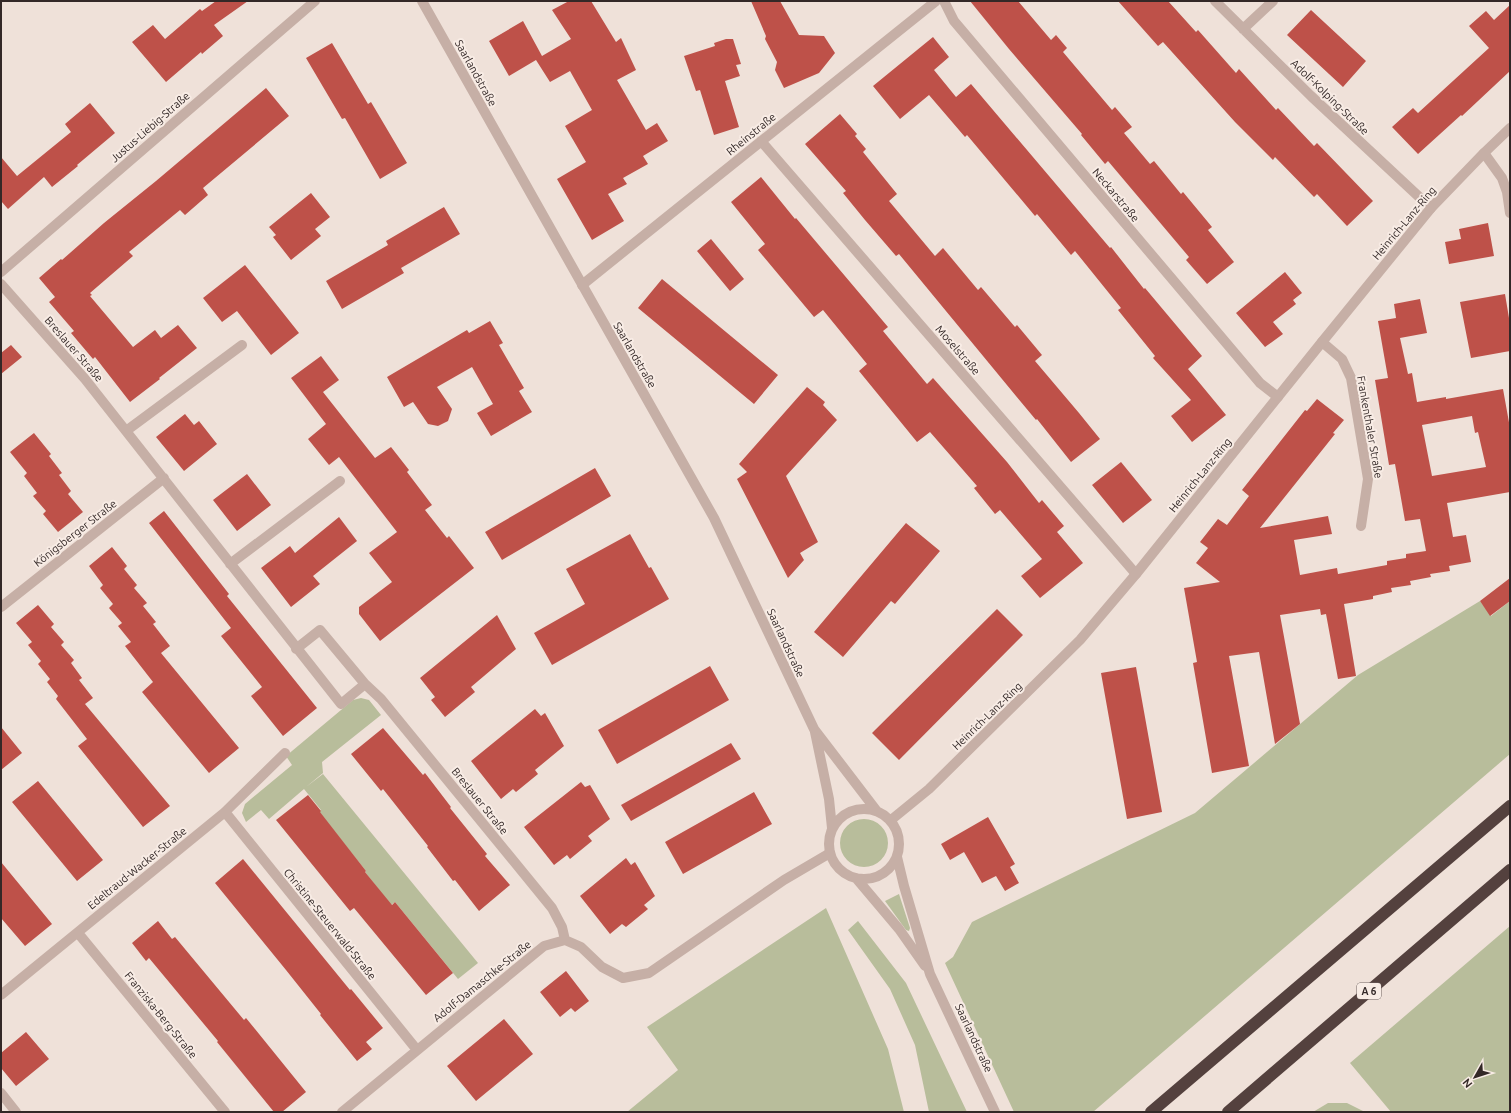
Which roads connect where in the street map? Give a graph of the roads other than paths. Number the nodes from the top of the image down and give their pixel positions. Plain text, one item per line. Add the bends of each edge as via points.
1 (315, 1) edge
2 (422, 1) edge
3 (936, 1) edge
4 (944, 1) edge
5 (1215, 1) edge
6 (1273, 1) edge
7 (1243, 29) junction
8 (1510, 128) edge
9 (761, 142) junction
10 (1484, 153) junction
11 (1431, 208) junction
12 (1510, 213) edge
13 (1, 272) edge
14 (1, 284) edge
15 (582, 285) junction
16 (1322, 342) junction
17 (242, 345) dead end
18 (1278, 397) junction
19 (126, 431) junction
20 (164, 478) junction
21 (340, 481) dead end
22 (1361, 526) dead end
23 (230, 564) junction
24 (1136, 574) junction
25 (1, 607) edge
26 (296, 648) junction
27 (365, 684) junction
28 (814, 729) junction
29 (285, 754) dead end
30 (1510, 806) edge
31 (876, 810) junction
32 (225, 812) junction
33 (890, 820) junction
34 (832, 828) junction
35 (830, 853) junction
36 (897, 857) junction
37 (1510, 870) edge
38 (856, 878) junction
39 (78, 933) junction
40 (565, 940) junction
41 (930, 974) junction
42 (1, 995) edge
43 (417, 1050) junction
44 (1, 1093) edge
45 (16, 1112) edge
46 (225, 1112) edge
47 (342, 1112) edge
48 (995, 1112) edge
49 (1151, 1112) edge
50 (1228, 1112) edge

1 - 13 street, Justus-Liebig-Straße
2 - 15 street, Saarlandstraße
3 - 9 street, Rheinstraße
4 - 18 street, Neckarstraße via 954,21 974,45 1260,383
5 - 7 street, Adolf-Kolping-Straße
6 - 7 street
7 - 11 street, Adolf-Kolping-Straße
8 - 10 street, Heinrich-Lanz-Ring
9 - 15 street, Rheinstraße
9 - 24 street, Moselstraße
10 - 11 street, Heinrich-Lanz-Ring
10 - 12 street via 1502,178
11 - 16 street, Heinrich-Lanz-Ring
14 - 19 street, Breslauer Straße via 85,379
15 - 28 street, Saarlandstraße via 714,518
16 - 18 street, Heinrich-Lanz-Ring
16 - 22 street, Frankenthaler Straße via 1342,359 1351,378 1368,479
17 - 19 street
18 - 24 street, Heinrich-Lanz-Ring
19 - 20 street, Breslauer Straße
20 - 23 street, Breslauer Straße
20 - 25 street, Königsberger Straße
21 - 23 street
23 - 26 street, Breslauer Straße
24 - 33 street, Heinrich-Lanz-Ring via 1069,652 929,789
26 - 27 street, Breslauer Straße via 320,630
26 - 27 street, Breslauer Straße via 341,704
27 - 40 street, Breslauer Straße via 381,699 552,908 562,927
28 - 31 street, Saarlandstraße
28 - 34 street, Saarlandstraße via 829,799
29 - 32 street, Edeltraud-Wacker-Straße
30 - 49 highway
31 - 33 street
31 - 34 street via 868,808 851,811 843,815
32 - 39 street, Edeltraud-Wacker-Straße
32 - 43 street, Christine-Steuerwald-Straße
33 - 36 street via 899,837
34 - 35 street via 829,839
35 - 38 street via 839,868
35 - 40 street via 784,880 649,973 623,978 602,967 581,947
36 - 38 street via 888,870 880,875
36 - 41 street, Saarlandstraße
37 - 50 highway, A 6
38 - 41 street, Saarlandstraße via 899,929
39 - 42 street, Edeltraud-Wacker-Straße
39 - 46 street, Franziska-Berg-Straße
40 - 43 street, Adolf-Damaschke-Straße via 544,946
41 - 48 street, Saarlandstraße
43 - 47 street, Adolf-Damaschke-Straße
44 - 45 street

